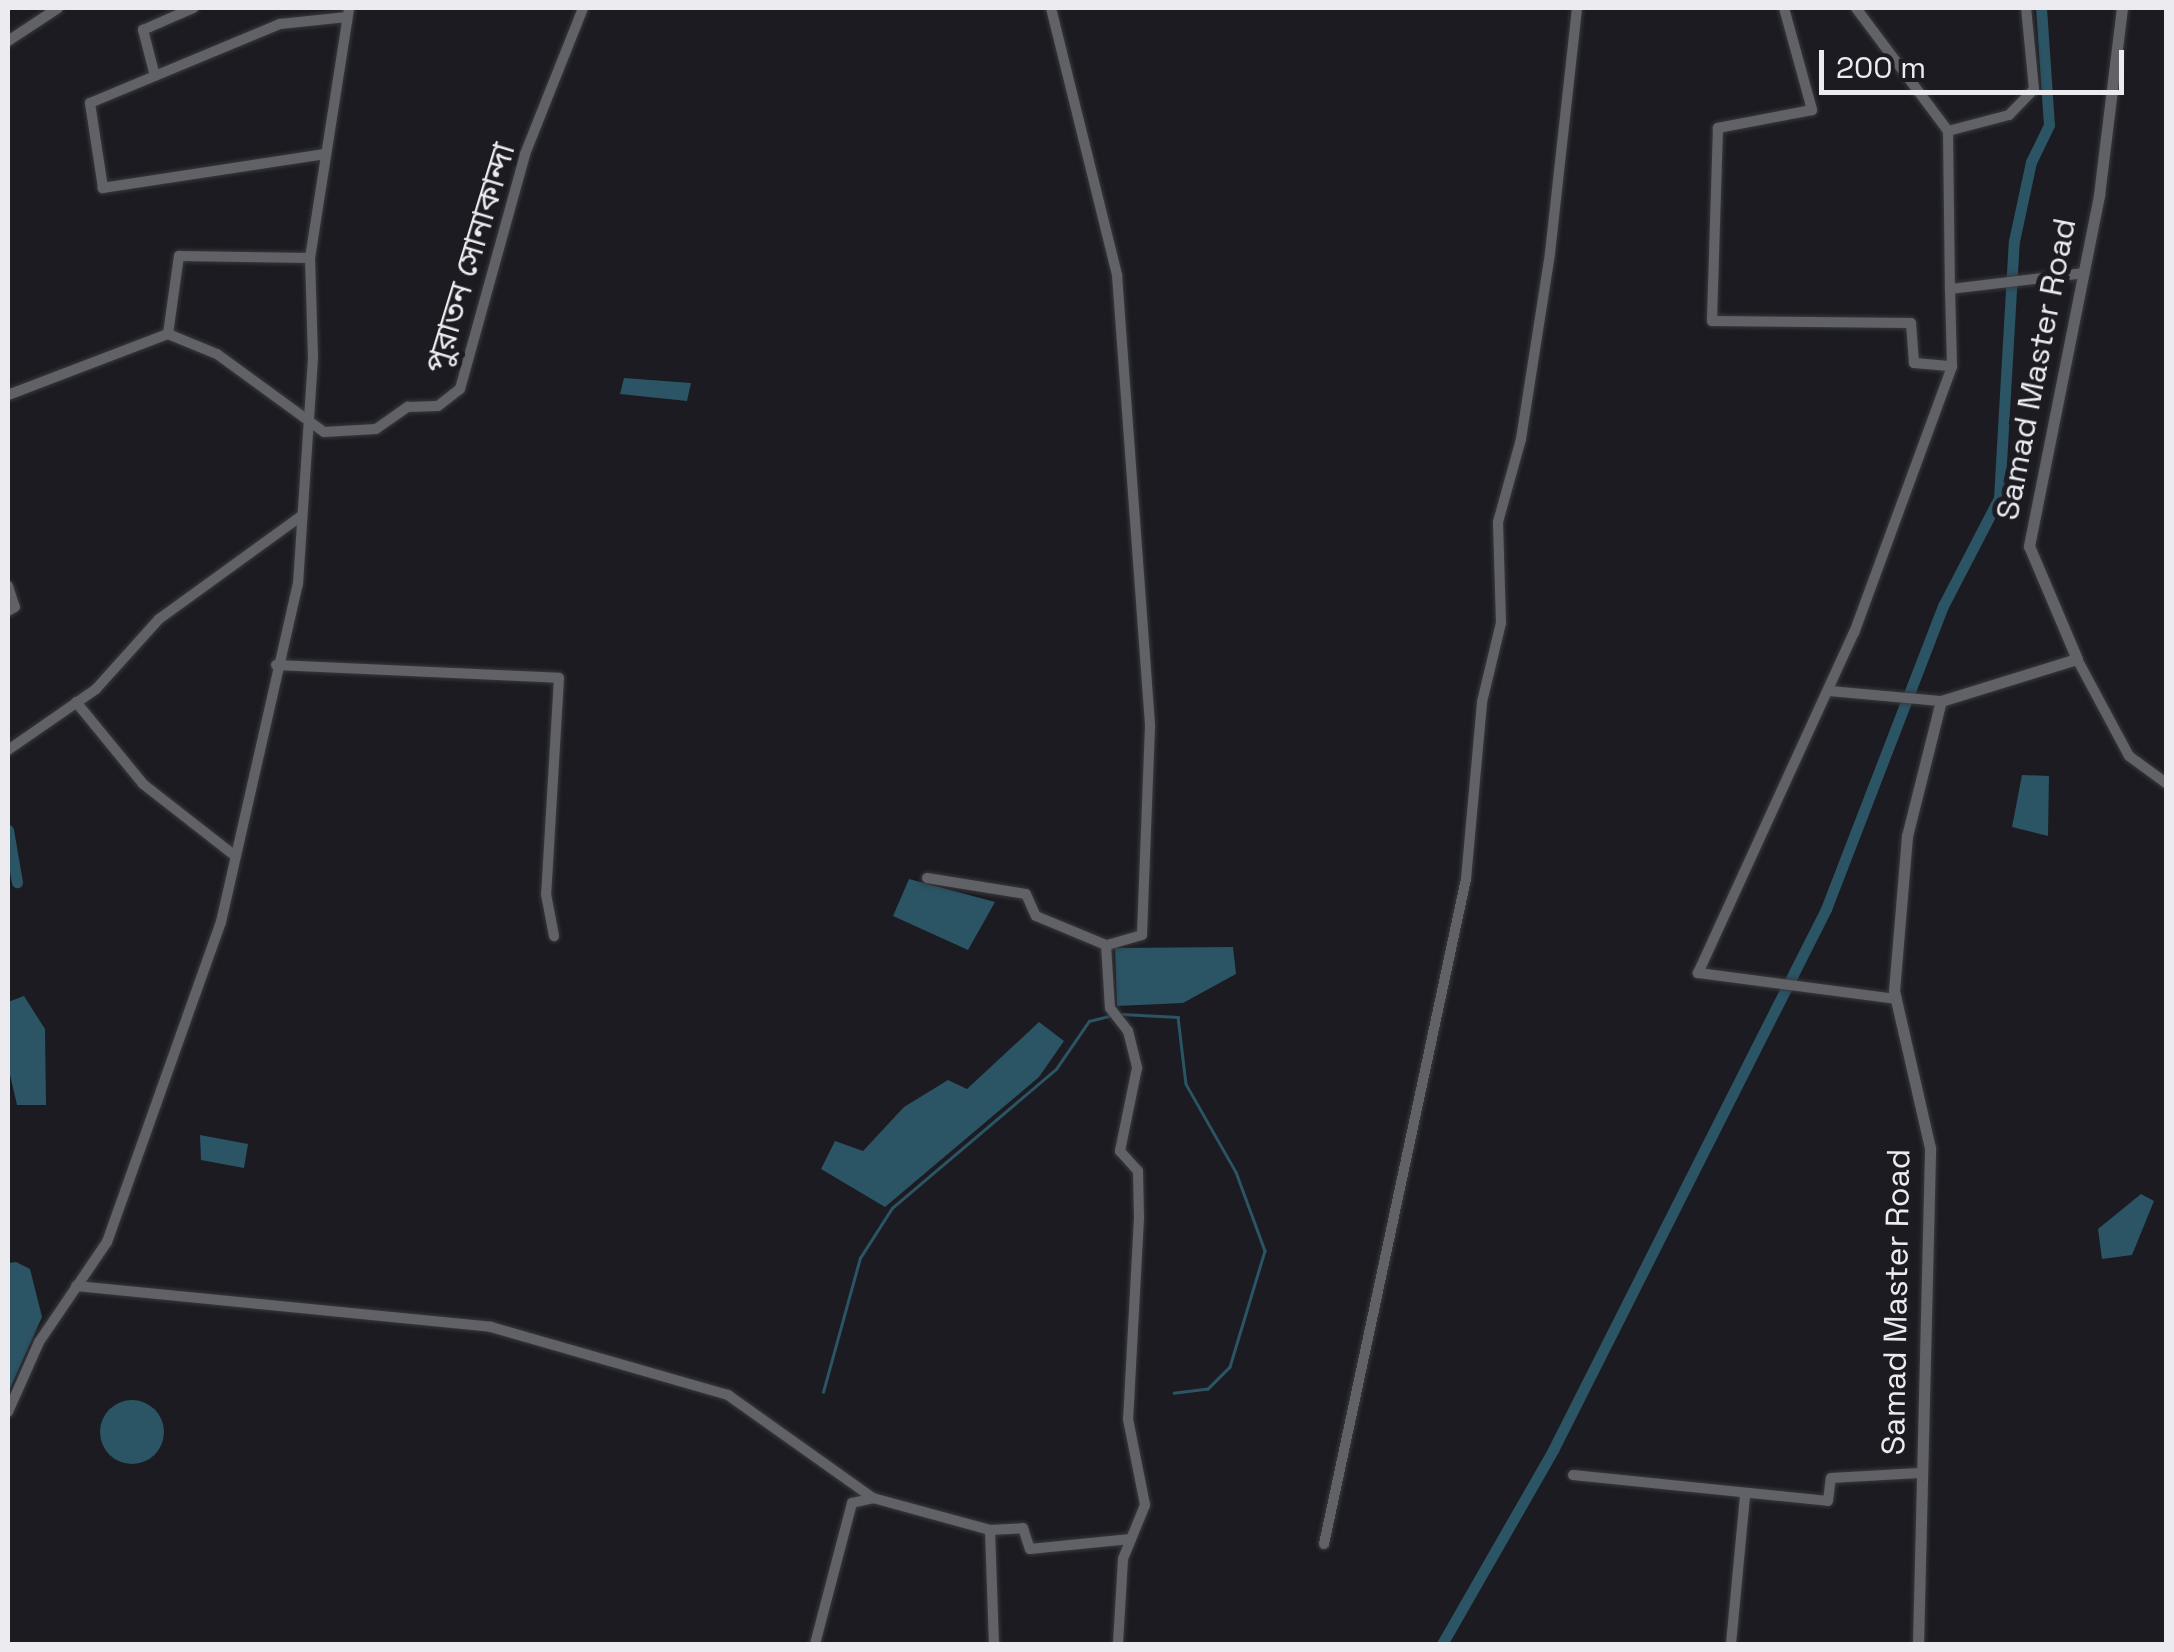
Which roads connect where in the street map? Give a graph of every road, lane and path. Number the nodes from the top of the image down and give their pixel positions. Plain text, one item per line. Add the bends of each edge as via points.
1 (58, 8) edge
2 (193, 8) edge
3 (582, 8) edge
4 (1051, 8) edge
5 (1576, 8) edge
6 (1784, 8) edge
7 (1856, 8) edge
8 (2026, 8) edge
9 (2122, 8) edge
10 (348, 12) edge
11 (8, 41) edge
12 (155, 76) junction
13 (1948, 132) junction
14 (324, 154) junction
15 (310, 258) junction
16 (2084, 273) junction
17 (1950, 290) junction
18 (168, 334) junction
19 (1952, 366) junction
20 (8, 395) edge
21 (307, 412) junction
22 (300, 517) junction
23 (8, 586) edge
24 (8, 611) edge
25 (2077, 659) junction
26 (276, 666) junction
27 (1829, 691) junction
28 (1936, 700) junction
29 (76, 702) junction
30 (8, 750) edge
31 (2166, 783) edge
32 (234, 855) junction
33 (928, 878) dead end
34 (554, 936) dead end
35 (1106, 945) junction
36 (1896, 999) junction
37 (76, 1286) junction
38 (8, 1411) edge
39 (1572, 1474) dead end
40 (1919, 1474) junction
41 (1745, 1495) junction
42 (873, 1498) junction
43 (990, 1530) junction
44 (1131, 1539) junction
45 (1324, 1544) dead end
46 (816, 1644) edge
47 (994, 1644) edge
48 (1118, 1644) edge
49 (1731, 1644) edge
50 (1918, 1644) edge

1 - 11 street
2 - 12 street via 144,30
3 - 21 street, পুরাতন সোনাকান্দা via 525,154 460,389 376,430 324,432
4 - 35 street via 1116,275 1148,694 1142,935
5 - 45 street via 1547,272 1498,522 1501,623 1482,702 1466,879
6 - 19 street via 1812,110 1718,128 1712,321 1912,324 1914,363
7 - 13 street
8 - 13 street via 2034,89 2010,114
9 - 16 street, Samad Master Road
10 - 12 street via 280,24
10 - 14 street
12 - 14 street via 90,103 104,188
13 - 17 street
14 - 15 street
15 - 18 street via 180,256
15 - 21 street
16 - 17 street via 2001,278
16 - 25 street, Samad Master Road via 2029,546
17 - 19 street
18 - 20 street
18 - 21 street, পুরাতন সোনাকান্দা
19 - 27 street
21 - 22 street
22 - 26 street via 298,584
22 - 29 street via 159,619
23 - 24 street via 15,607
25 - 28 street
25 - 31 street via 2129,756
26 - 32 street
26 - 34 street via 559,678 546,894
27 - 28 street via 1874,700
27 - 36 street via 1698,973
28 - 36 street, Samad Master Road via 1908,836
29 - 30 street
29 - 32 street via 142,784
32 - 37 street via 221,922 107,1242
33 - 35 street via 1026,894 1036,916
35 - 44 street via 1110,1008 1128,1031 1137,1068 1120,1151 1138,1171 1128,1418 1145,1506
36 - 40 street, Samad Master Road via 1930,1148
37 - 38 street
37 - 42 street via 492,1328 728,1395
39 - 41 street
40 - 41 street via 1831,1478 1828,1501
40 - 50 street, Samad Master Road
41 - 49 street
42 - 43 street
42 - 46 street via 852,1503
43 - 44 street via 1023,1528 1030,1548
43 - 47 street
44 - 48 street

